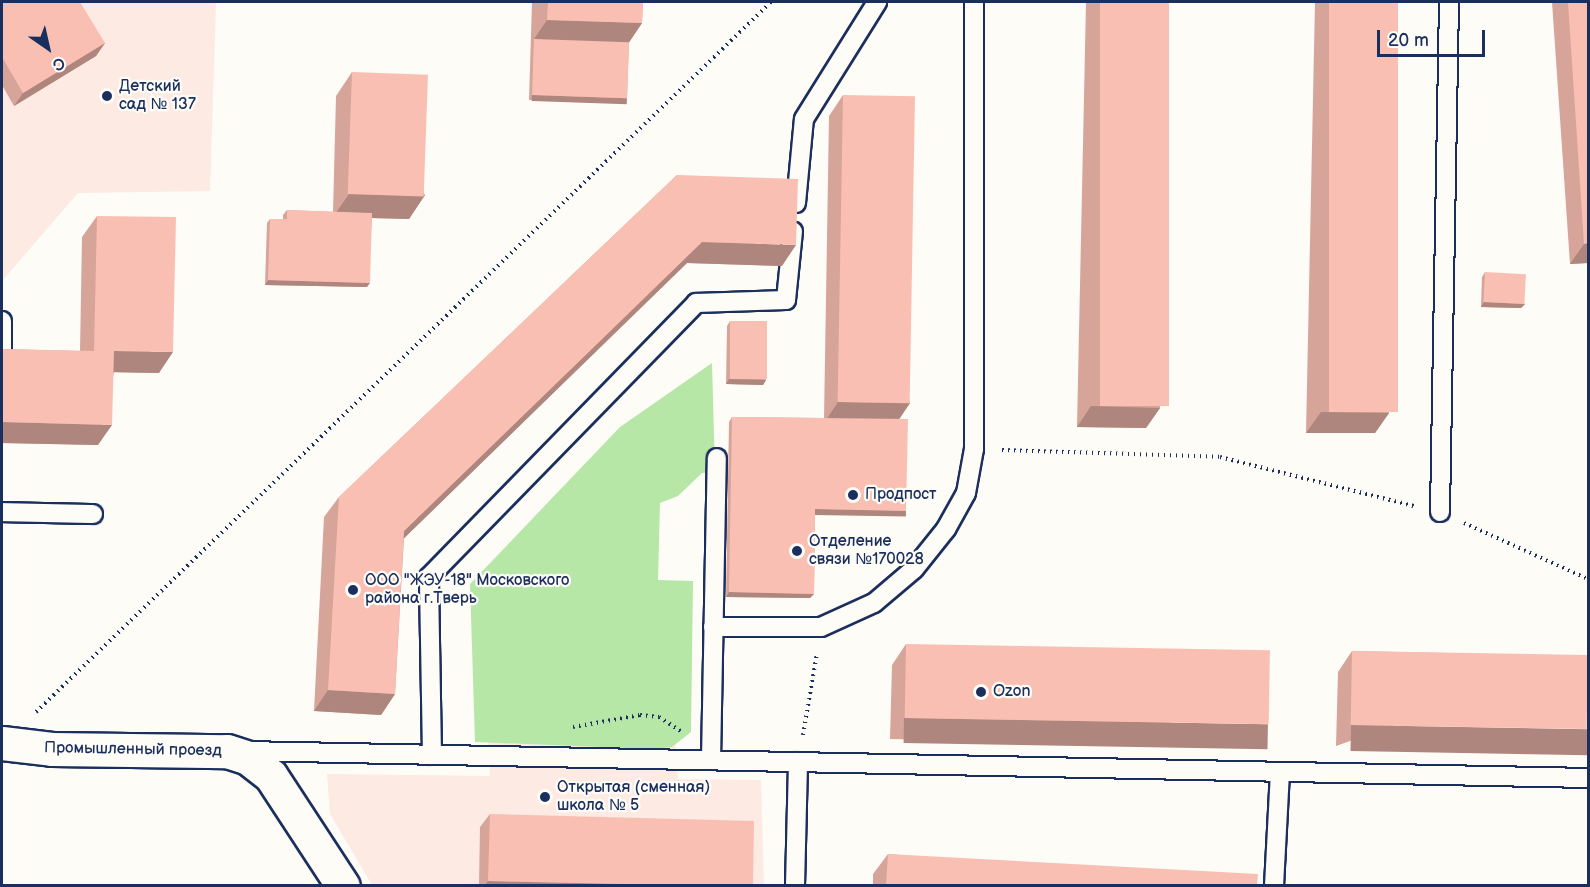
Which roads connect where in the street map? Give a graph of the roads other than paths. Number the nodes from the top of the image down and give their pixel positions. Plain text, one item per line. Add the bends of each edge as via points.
1 (877, 2) edge
2 (974, 2) edge
3 (1449, 2) edge
4 (2, 321) edge
5 (2, 370) edge
6 (717, 458) dead end
7 (2, 512) edge
8 (1440, 512) road end
9 (93, 514) dead end
10 (713, 627) junction
11 (3, 743) edge
12 (227, 751) junction
13 (432, 755) junction
14 (711, 760) junction
15 (798, 762) junction
16 (1280, 772) junction
17 (1588, 778) edge
18 (343, 885) edge
19 (795, 885) edge
20 (1274, 885) edge

1 - 13 lane via 804,118 786,300 696,303 429,577
2 - 10 lane via 974,449 966,493 946,529 914,569 874,603 821,627
3 - 8 lane
4 - 5 lane
6 - 10 lane
7 - 9 lane
10 - 14 lane
11 - 12 street, Промышленный проезд via 52,749
12 - 13 lane
12 - 18 street, Промышленный проезд via 248,758 272,776
13 - 14 lane
14 - 15 lane
15 - 16 lane
15 - 19 lane
16 - 17 lane
16 - 20 lane

